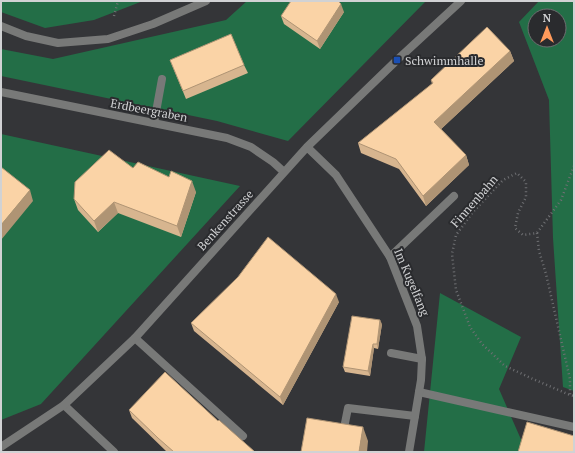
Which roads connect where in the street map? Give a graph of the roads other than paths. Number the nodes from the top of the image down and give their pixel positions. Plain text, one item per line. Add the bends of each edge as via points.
1 (206, 1) edge
2 (461, 1) edge
3 (1, 26) edge
4 (162, 79) dead end
5 (1, 92) edge
6 (154, 123) junction
7 (307, 146) junction
8 (284, 172) junction
9 (454, 196) dead end
10 (390, 257) junction
11 (135, 338) junction
12 (391, 353) dead end
13 (422, 359) junction
14 (419, 392) junction
15 (64, 405) junction
16 (415, 416) junction
17 (345, 424) edge
18 (574, 427) edge
19 (243, 436) dead end
20 (2, 448) edge
21 (114, 452) edge
22 (409, 452) edge

1 - 3 street via 153,24 108,39 58,43 26,36
2 - 7 street, Benkenstrasse
4 - 6 street
5 - 6 street, Erdbeergraben
6 - 8 street, Erdbeergraben via 228,138 251,147
7 - 8 street, Benkenstrasse
7 - 10 street, Im Kugelfang via 336,175
8 - 11 street, Benkenstrasse
9 - 10 street
10 - 13 street, Im Kugelfang via 417,326
11 - 15 street, Benkenstrasse
11 - 19 street
12 - 13 street
13 - 14 street, Im Kugelfang
14 - 16 street, Im Kugelfang
14 - 18 street
15 - 20 street, Benkenstrasse
15 - 21 street
16 - 17 street via 348,408
16 - 22 street, Im Kugelfang

